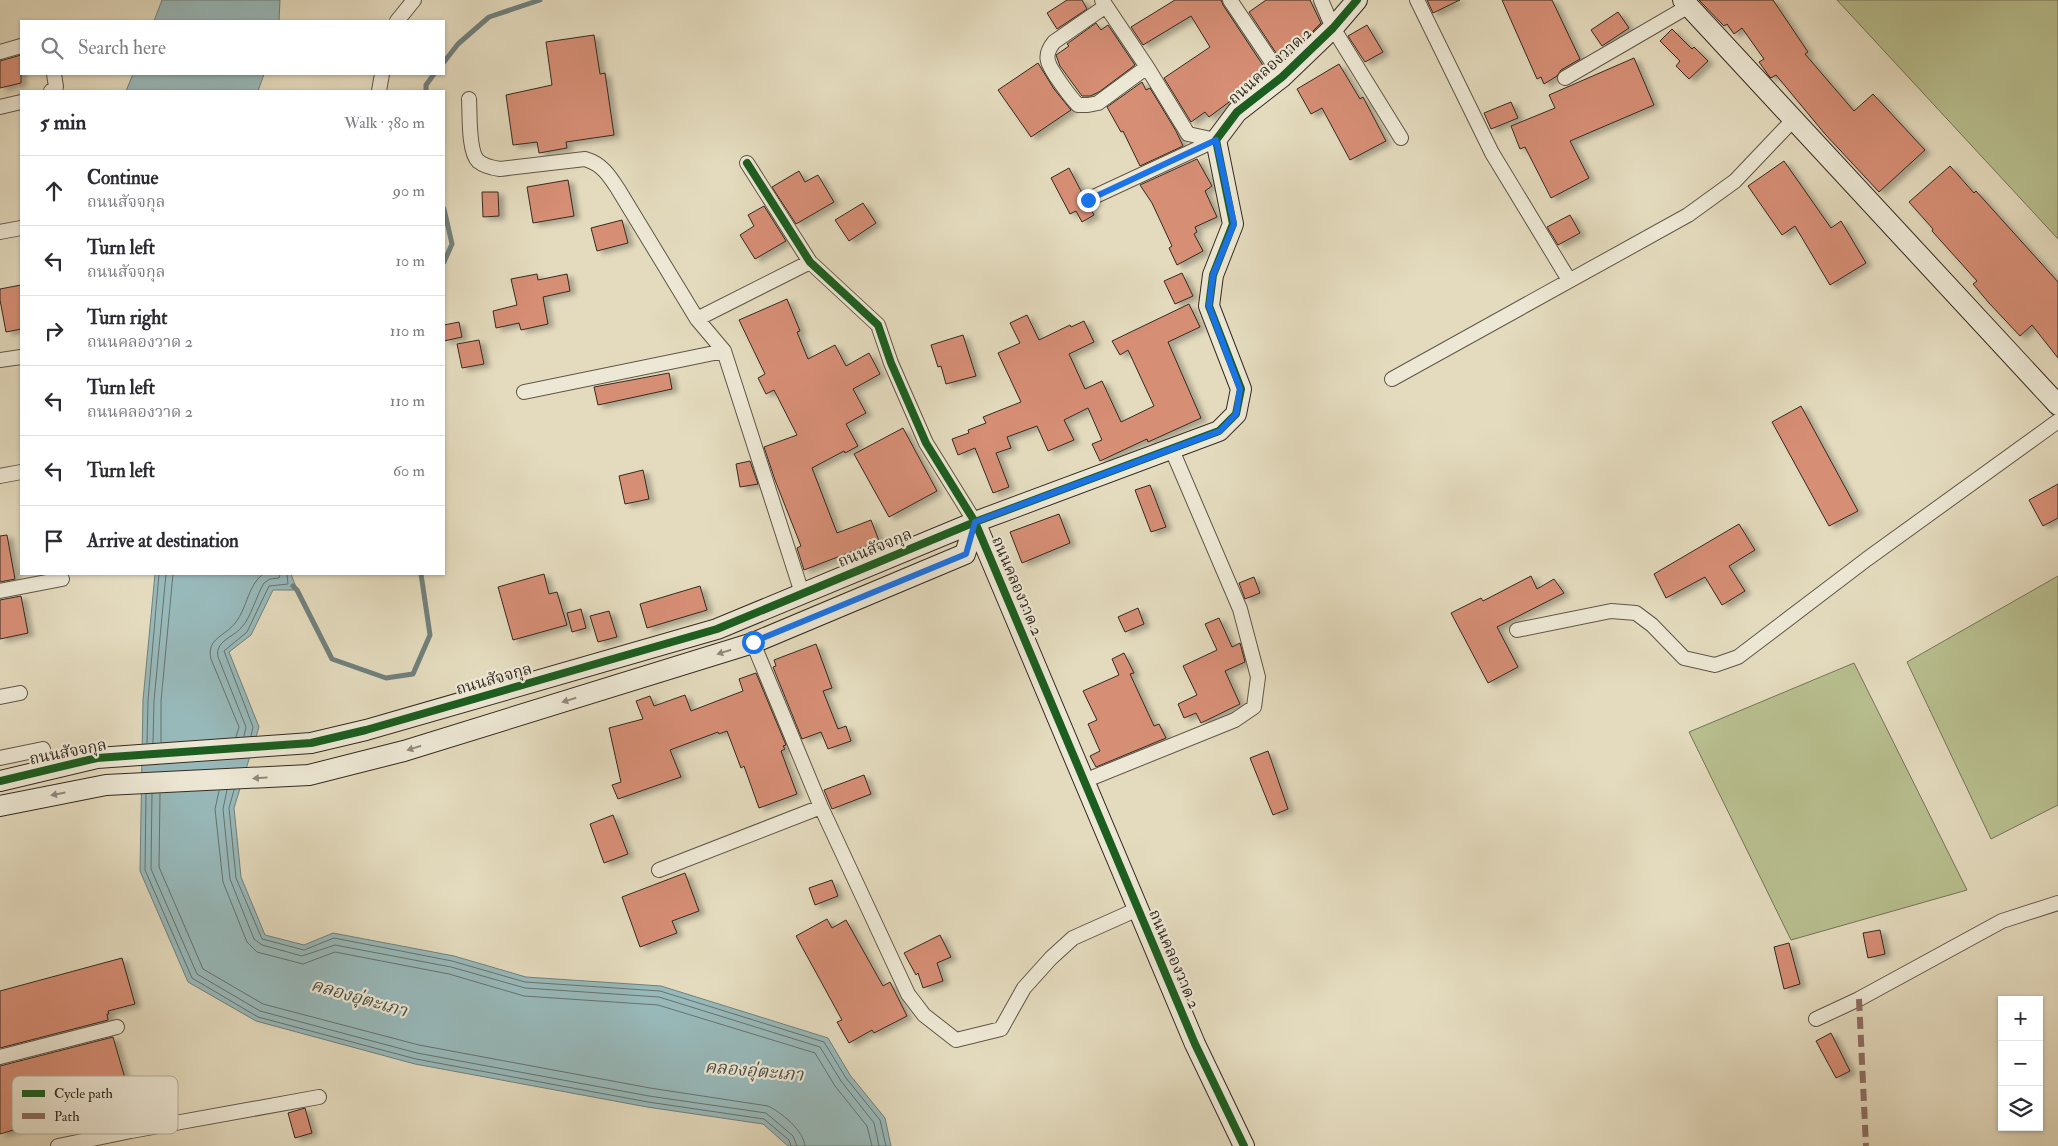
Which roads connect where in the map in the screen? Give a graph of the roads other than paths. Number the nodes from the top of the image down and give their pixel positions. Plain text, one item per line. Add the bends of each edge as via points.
1 (414, 0) edge
2 (1230, 0) edge
3 (1321, 0) edge
4 (1357, 0) edge
5 (1418, 0) edge
6 (1104, 3) edge
7 (1686, 3) edge
8 (398, 20) edge
9 (1333, 28) junction
10 (20, 46) edge
11 (0, 52) edge
12 (1147, 67) junction
13 (54, 75) edge
14 (382, 75) edge
15 (1282, 77) junction
16 (1565, 78) dead end
17 (52, 90) edge
18 (379, 90) edge
19 (468, 99) dead end
20 (20, 102) edge
21 (0, 106) edge
22 (1794, 120) junction
23 (1402, 138) dead end
24 (1216, 140) junction
25 (747, 163) dead end
26 (1088, 200) dead end
27 (20, 228) edge
28 (0, 232) edge
29 (810, 262) junction
30 (1569, 280) junction
31 (697, 319) junction
32 (724, 352) junction
33 (20, 357) edge
34 (0, 360) edge
35 (1392, 379) dead end
36 (524, 392) dead end
37 (2058, 405) edge
38 (2058, 421) edge
39 (1172, 450) junction
40 (20, 472) edge
41 (0, 476) edge
42 (975, 522) junction
43 (62, 579) dead end
44 (0, 591) edge
45 (802, 593) junction
46 (1517, 630) dead end
47 (753, 642) junction
48 (20, 693) dead end
49 (0, 697) edge
50 (43, 749) dead end
51 (0, 758) edge
52 (0, 781) edge
53 (1084, 781) junction
54 (0, 806) edge
55 (821, 807) junction
56 (658, 870) dead end
57 (2058, 903) edge
58 (1138, 909) junction
59 (1816, 1019) dead end
60 (117, 1027) dead end
61 (0, 1057) edge
62 (319, 1097) dead end
63 (178, 1122) edge
64 (113, 1134) edge
65 (58, 1146) edge
66 (1244, 1146) edge

1 - 8 street
2 - 15 street
3 - 9 street
4 - 9 street, ถนนคลองวาด 2
5 - 30 street via 1492,153
6 - 12 street
6 - 12 street via 1054,42 1049,50 1048,61 1070,97 1078,105 1098,103
7 - 16 street
7 - 22 street
9 - 15 street, ถนนคลองวาด 2
9 - 23 street
10 - 11 street
12 - 24 street via 1188,134
13 - 17 street via 56,87
14 - 18 street
15 - 24 street, ถนนคลองวาด 2 via 1238,112
19 - 31 street via 472,152 478,161 489,167 500,169 585,159 606,171
20 - 21 street
22 - 30 street via 1735,181 1688,215
22 - 37 street
24 - 26 street
24 - 39 street, ถนนคลองวาด 2 via 1234,224 1213,275 1209,306 1240,389 1236,414 1220,431
25 - 29 street
27 - 28 street
29 - 31 street
29 - 42 street via 878,325 926,444
30 - 35 street
31 - 32 street
32 - 36 street
32 - 45 street
33 - 34 street
38 - 46 street via 1867,559 1738,658 1716,665 1684,658 1636,613 1611,611
39 - 42 street, ถนนคลองวาด 2
39 - 53 street via 1240,609 1258,677 1254,707 1235,720
40 - 41 street
42 - 45 street, ถนนสัจจกุล
42 - 47 street via 966,554
42 - 53 street, ถนนคลองวาด 2
43 - 44 street
45 - 52 street, ถนนสัจจกุล via 717,629 311,743 97,758
47 -> 54 street via 404,752 309,775 106,784
47 - 55 street
48 - 49 street
50 - 51 street
53 - 58 street, ถนนคลองวาด 2
55 - 56 street
55 - 58 street via 908,994 924,1015 956,1040 1001,1029 1024,988 1073,938
57 - 59 street via 2002,921 1860,999
58 - 66 street, ถนนคลองวาด 2 via 1195,1044
60 - 61 street
62 - 63 street
64 - 65 street

